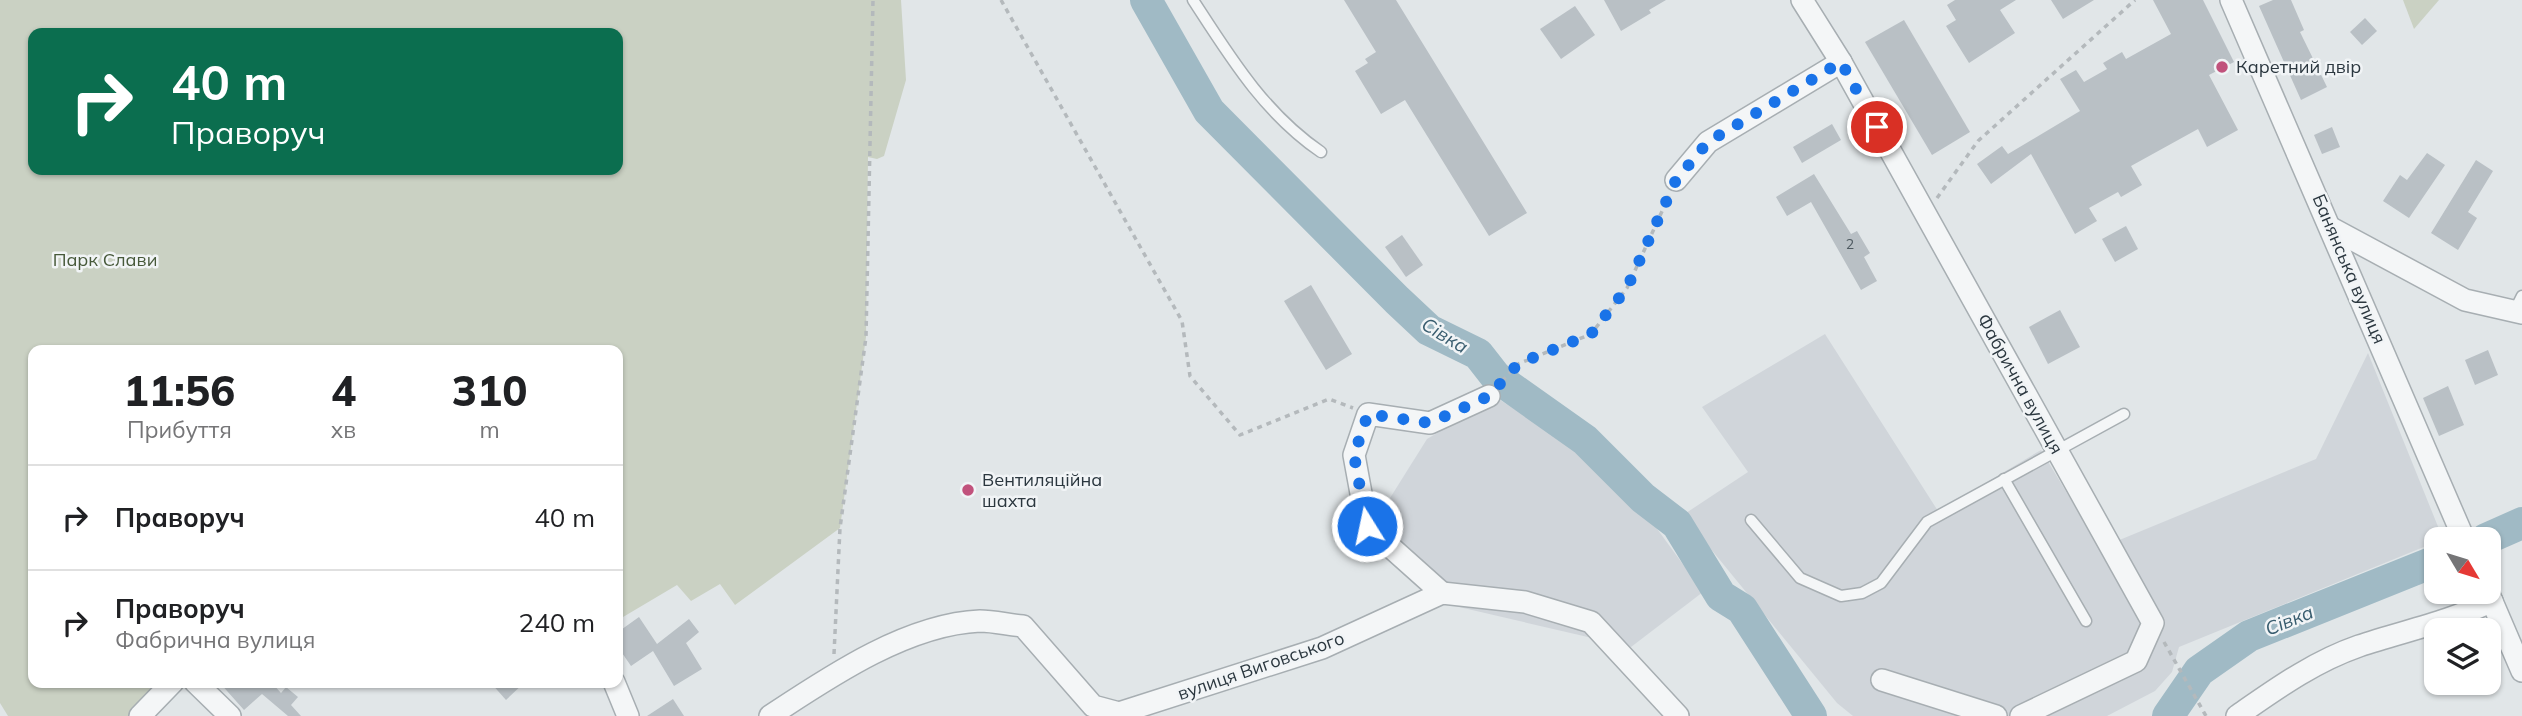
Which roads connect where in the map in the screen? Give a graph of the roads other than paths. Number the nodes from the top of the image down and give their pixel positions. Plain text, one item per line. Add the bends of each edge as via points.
1 (1193, 0) edge
2 (1802, 0) edge
3 (2231, 0) edge
4 (1841, 62) junction
5 (1321, 152) dead end
6 (1676, 180) road end
7 (2333, 229) junction
8 (2519, 307) edge
9 (1489, 396) road end
10 (2124, 414) dead end
11 (2056, 450) junction
12 (2004, 479) junction
13 (1751, 520) dead end
14 (2459, 527) edge
15 (1442, 593) junction
16 (2478, 604) edge
17 (2493, 604) edge
18 (2086, 621) dead end
19 (2522, 671) edge
20 (1882, 680) dead end
21 (167, 688) edge
22 (201, 688) edge
23 (616, 688) edge
24 (1093, 711) edge
25 (140, 716) edge
26 (230, 716) edge
27 (628, 716) edge
28 (770, 716) edge
29 (1678, 716) edge
30 (1996, 716) edge
31 (2021, 716) edge
32 (2236, 716) edge

1 - 5 lane via 1243,77 1296,135
2 - 4 street, Фабрична вулиця
3 - 7 street, Банянська вулиця
4 - 6 street via 1708,142
4 - 11 street, Фабрична вулиця
7 - 8 street via 2465,300
7 - 14 street, Банянська вулиця
9 - 15 street via 1430,423 1368,414 1354,455 1367,526
10 - 11 lane
11 - 12 lane
11 - 31 street, Фабрична вулиця via 2153,623 2136,661
12 - 13 lane via 1927,522 1881,583 1862,593 1842,596 1800,578
12 - 18 lane
15 - 24 street, вулиця Виговського via 1322,648 1119,713
15 - 29 street via 1525,602 1591,622
16 - 32 street via 2461,616 2357,647 2302,670
17 - 19 street
20 - 30 street
21 - 25 street
22 - 26 street
23 - 27 street
24 - 28 street, вулиця Виговського via 1023,626 980,621 918,634 832,675

